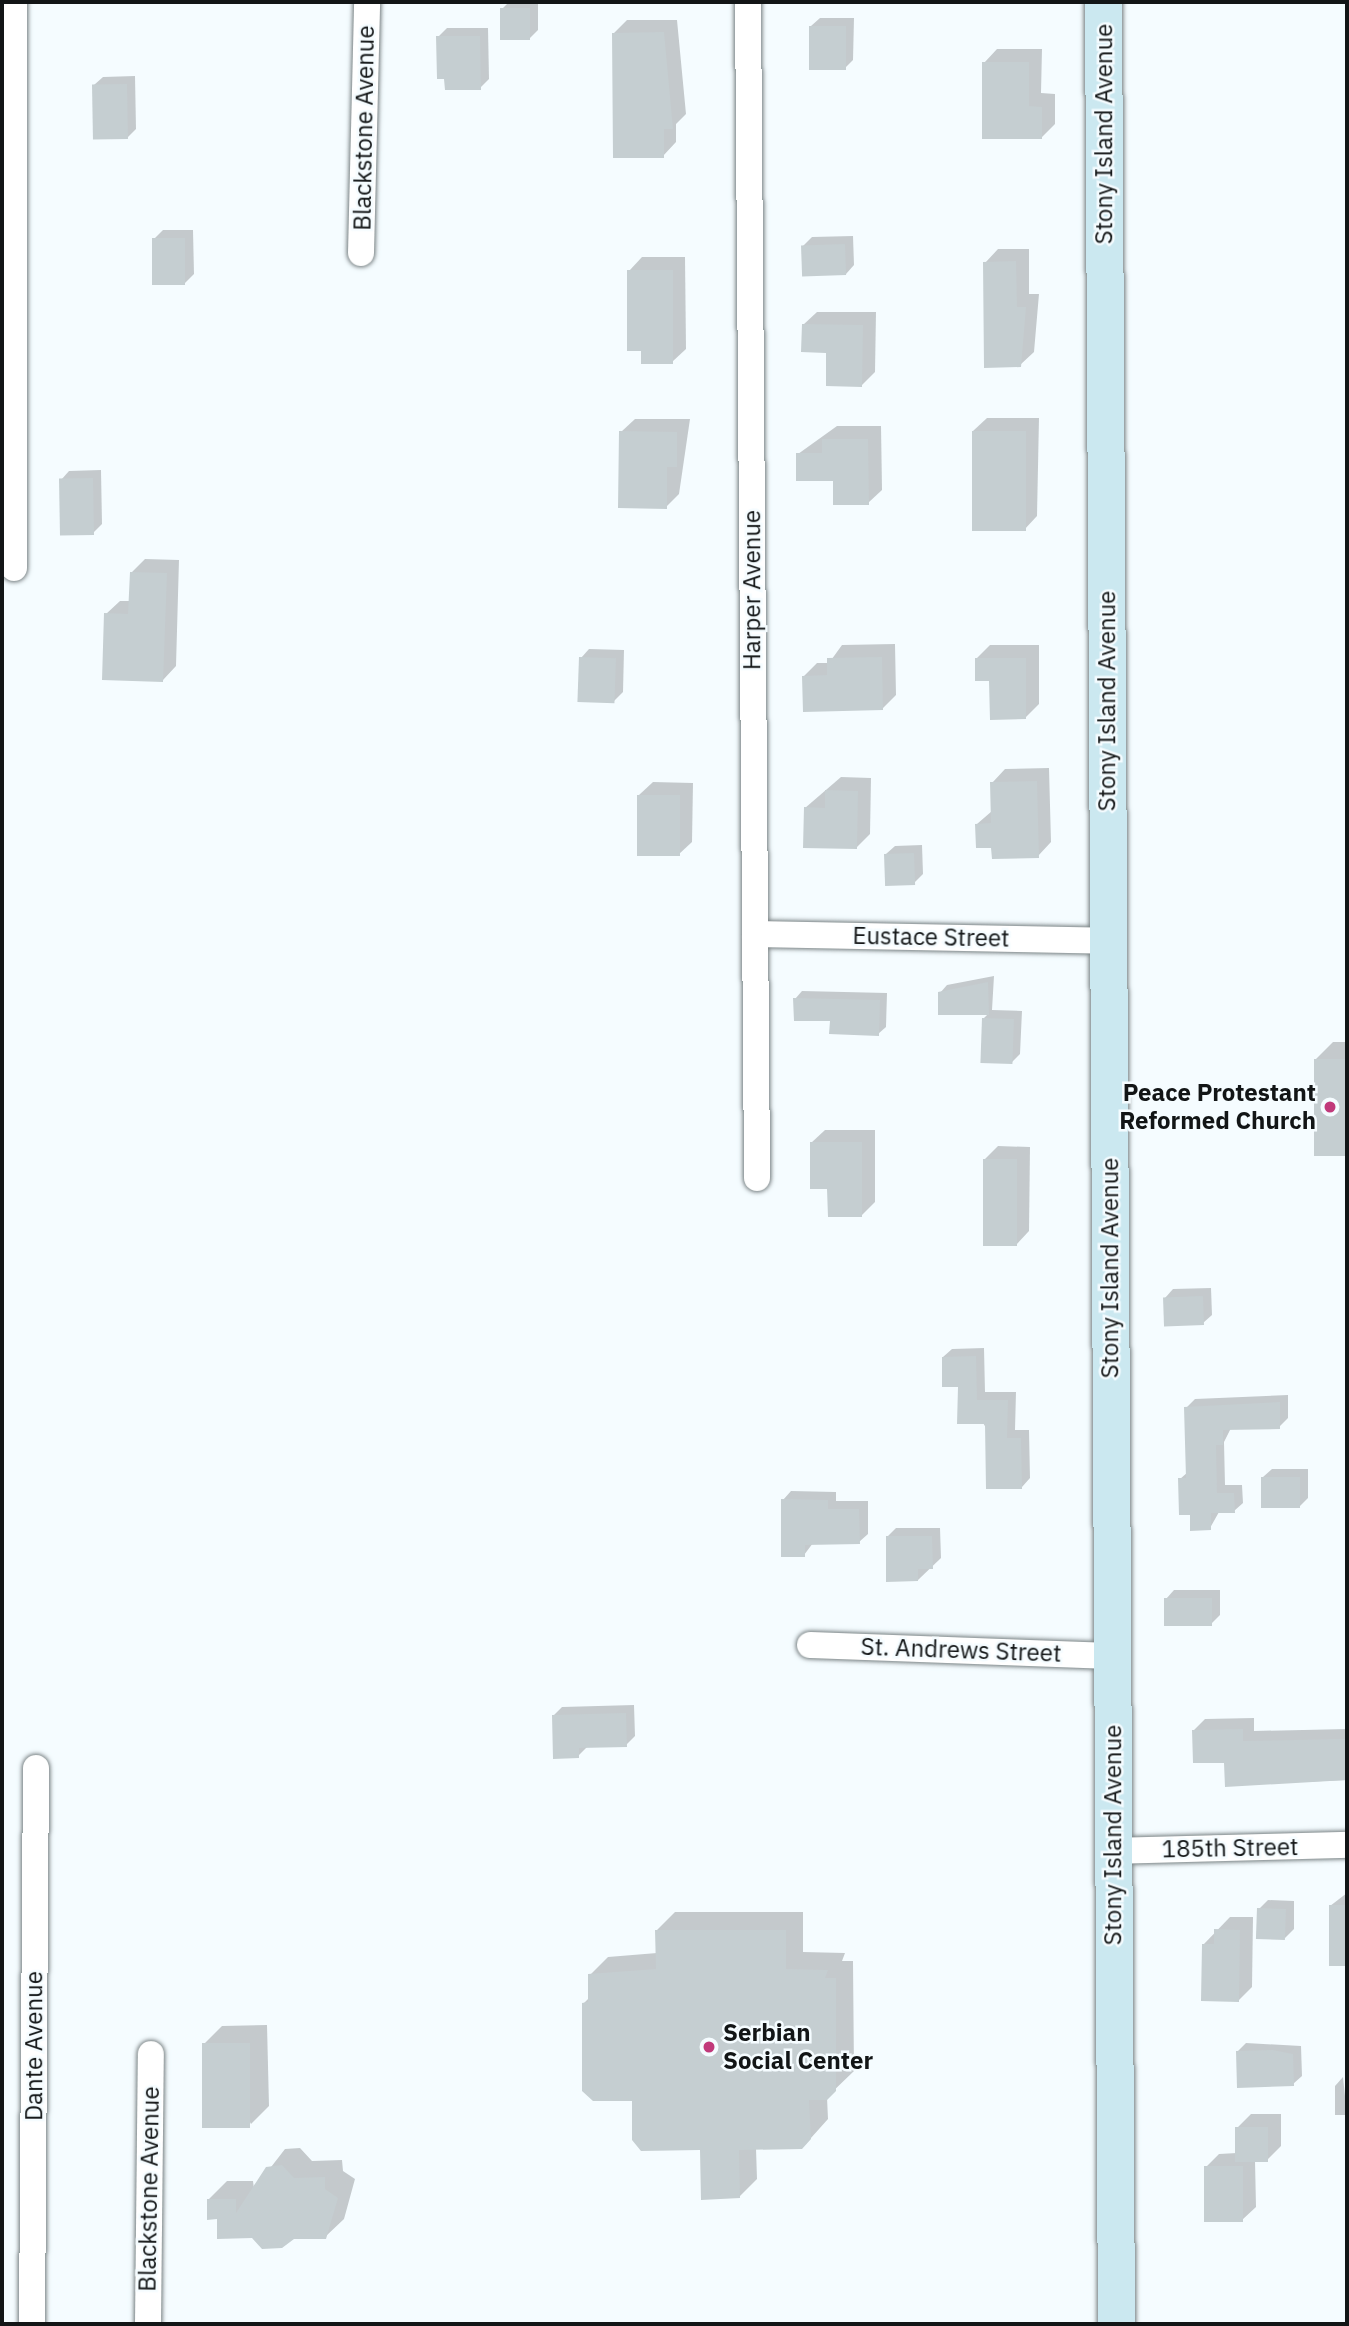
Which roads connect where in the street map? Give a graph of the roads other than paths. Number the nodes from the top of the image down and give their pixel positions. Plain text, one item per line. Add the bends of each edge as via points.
1 (14, 2) edge
2 (367, 2) edge
3 (748, 2) edge
4 (1103, 2) edge
5 (361, 253) dead end
6 (14, 568) dead end
7 (755, 933) junction
8 (1108, 941) junction
9 (757, 1178) dead end
10 (810, 1645) dead end
11 (1112, 1656) junction
12 (36, 1768) dead end
13 (1347, 1845) edge
14 (1113, 1851) junction
15 (151, 2054) dead end
16 (32, 2324) edge
17 (148, 2324) edge
18 (1116, 2324) edge

1 - 6 street
2 - 5 street, Blackstone Avenue
3 - 7 street, Harper Avenue
4 - 8 street, Stony Island Avenue
7 - 8 street, Eustace Street
7 - 9 street, Harper Avenue
8 - 11 street, Stony Island Avenue
10 - 11 street, St. Andrews Street
11 - 14 street, Stony Island Avenue
12 - 16 street, Dante Avenue
13 - 14 street, 185th Street
14 - 18 street, Stony Island Avenue
15 - 17 street, Blackstone Avenue

